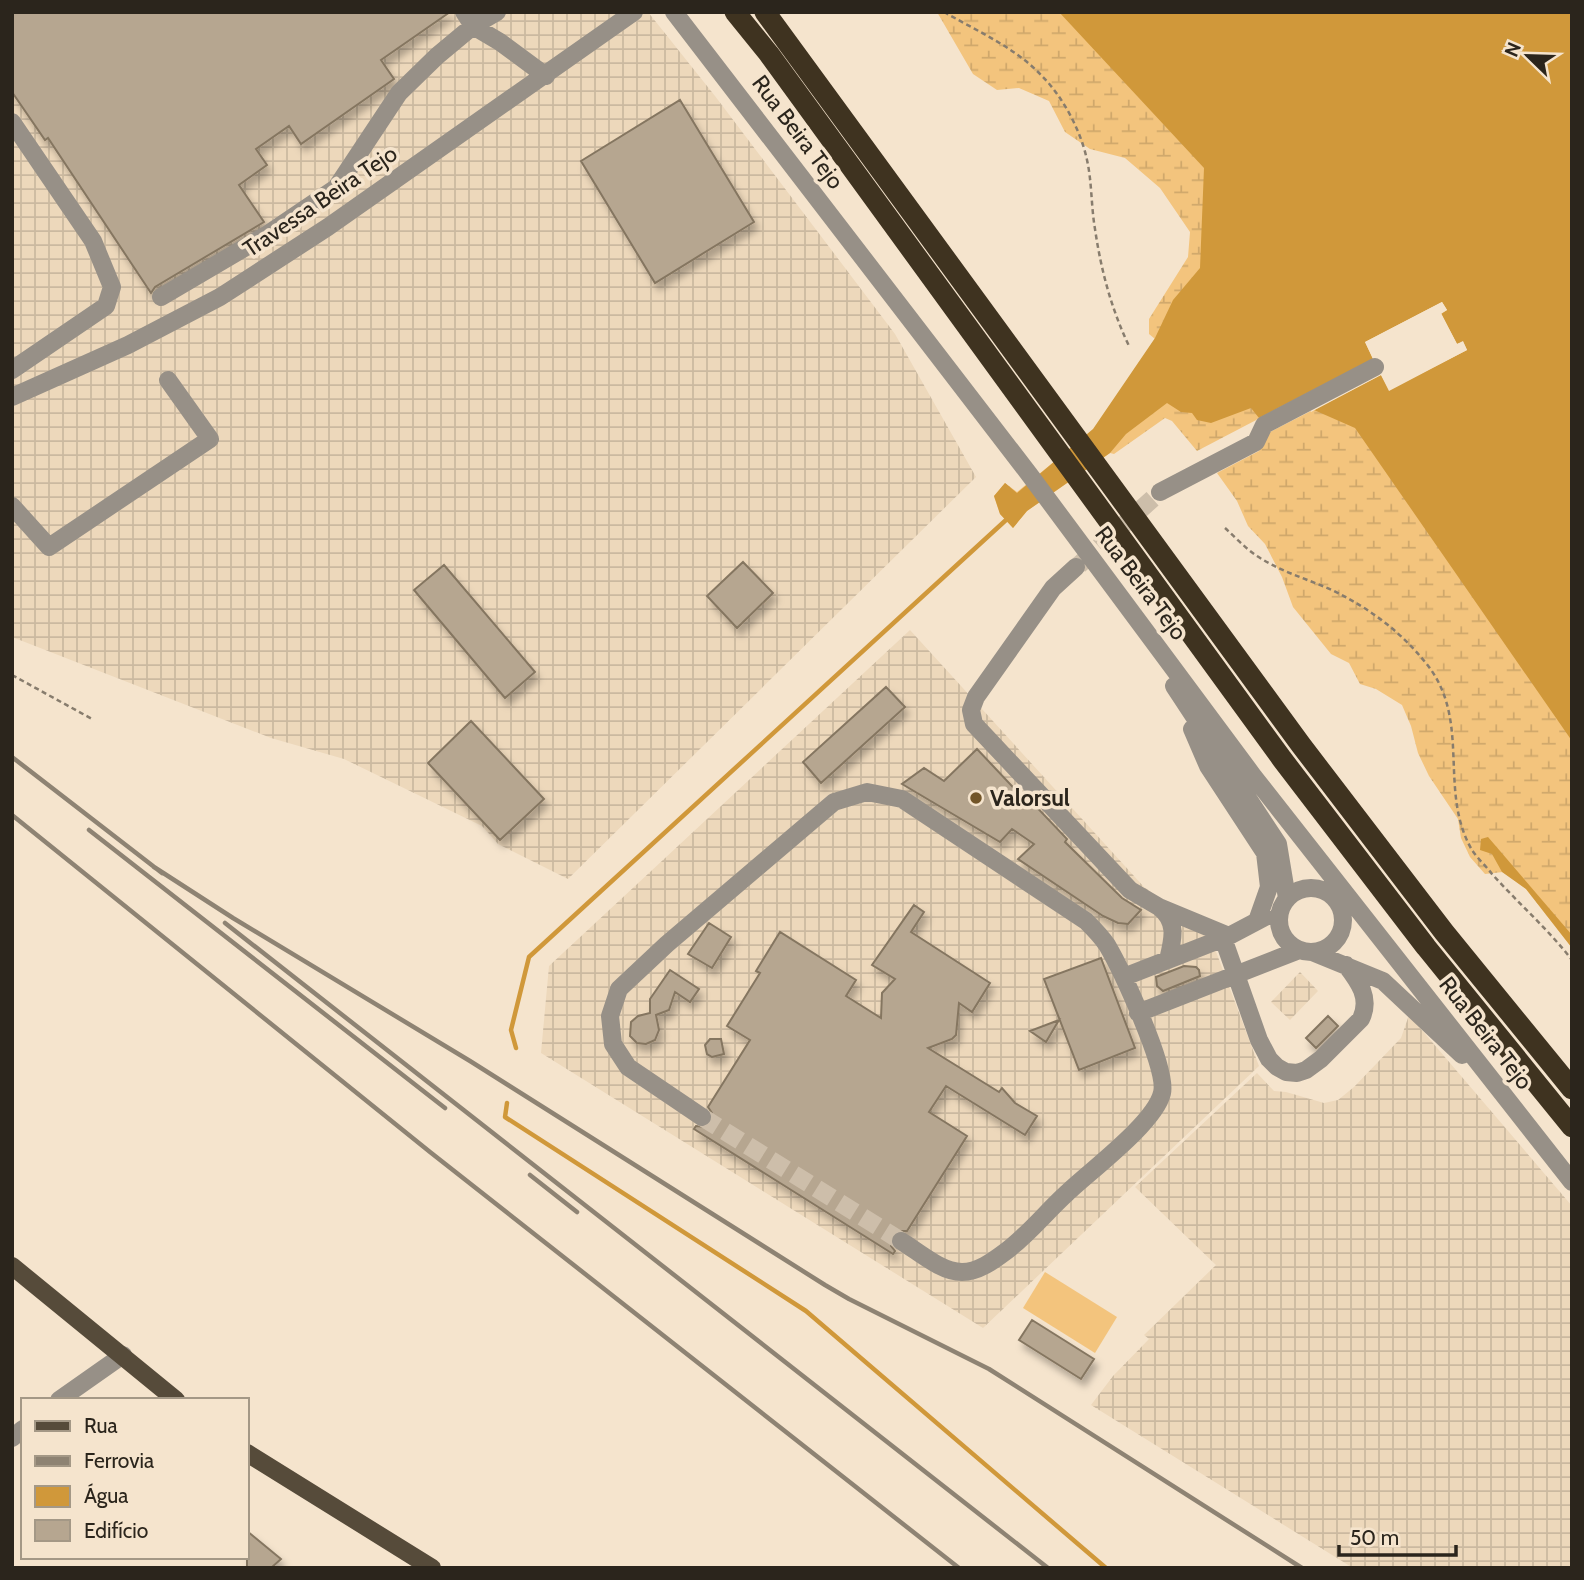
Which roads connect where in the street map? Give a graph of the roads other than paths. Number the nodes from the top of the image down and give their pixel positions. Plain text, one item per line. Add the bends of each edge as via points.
1 (497, 12) edge
2 (635, 12) edge
3 (674, 12) edge
4 (735, 12) edge
5 (765, 12) edge
6 (469, 19) edge
7 (546, 76) junction
8 (12, 122) edge
9 (160, 297) dead end
10 (1375, 367) dead end
11 (12, 370) edge
12 (168, 380) dead end
13 (12, 397) edge
14 (1159, 486) tunnel mouth
15 (12, 506) edge
16 (1076, 567) tunnel mouth
17 (1155, 641) junction
18 (1171, 681) junction
19 (1284, 903) junction
20 (1159, 907) junction
21 (1257, 921) junction
22 (1226, 937) junction
23 (1306, 951) junction
24 (1168, 960) junction
25 (1346, 965) junction
26 (1236, 974) junction
27 (1124, 977) junction
28 (1138, 1013) junction
29 (1572, 1090) edge
30 (1501, 1092) junction
31 (702, 1117) tunnel mouth
32 (1572, 1127) edge
33 (1572, 1182) edge
34 (901, 1241) tunnel mouth
35 (12, 1266) edge
36 (123, 1355) junction
37 (62, 1398) edge
38 (174, 1398) edge
39 (248, 1454) edge
40 (432, 1568) edge

1 - 6 street
2 - 7 street, Travessa Beira Tejo
3 - 17 street, Rua Beira Tejo
4 - 32 highway via 1299,781
5 - 29 highway via 1309,756
6 - 7 street
6 - 9 street via 399,93 336,188
7 - 13 street, Travessa Beira Tejo via 219,297 128,345
8 - 11 street via 93,241 112,287 106,306
10 - 14 street
12 - 15 street via 210,439 49,547
16 - 20 street via 1053,588 1022,631 972,703 971,716 1130,890
17 - 18 street
17 - 30 street, Rua Beira Tejo via 1254,777
18 - 19 street via 1278,844
18 - 21 street via 1208,766 1265,853 1269,887
19 - 21 street
19 - 23 street via 1280,928 1284,938
19 - 23 street via 1296,891 1316,888 1326,891 1340,906 1342,927 1332,945
20 - 22 street
20 - 24 street via 1172,922
21 - 22 street
22 - 24 street
22 - 26 street
23 - 25 street
23 - 26 street
24 - 27 street
25 - 26 street via 1366,999 1361,1019 1321,1059 1297,1073 1286,1072 1269,1059
25 - 30 street via 1383,981
26 - 28 street
27 - 28 street
27 - 31 street via 1105,941 1086,920 902,799 867,792 834,802 619,989 610,1016 613,1044 628,1067
28 - 34 street via 1163,1082 1162,1095 1120,1147 1007,1252 983,1267 948,1270
30 - 33 street, Rua Beira Tejo
35 - 36 main road
36 - 37 street
36 - 38 main road
39 - 40 main road

